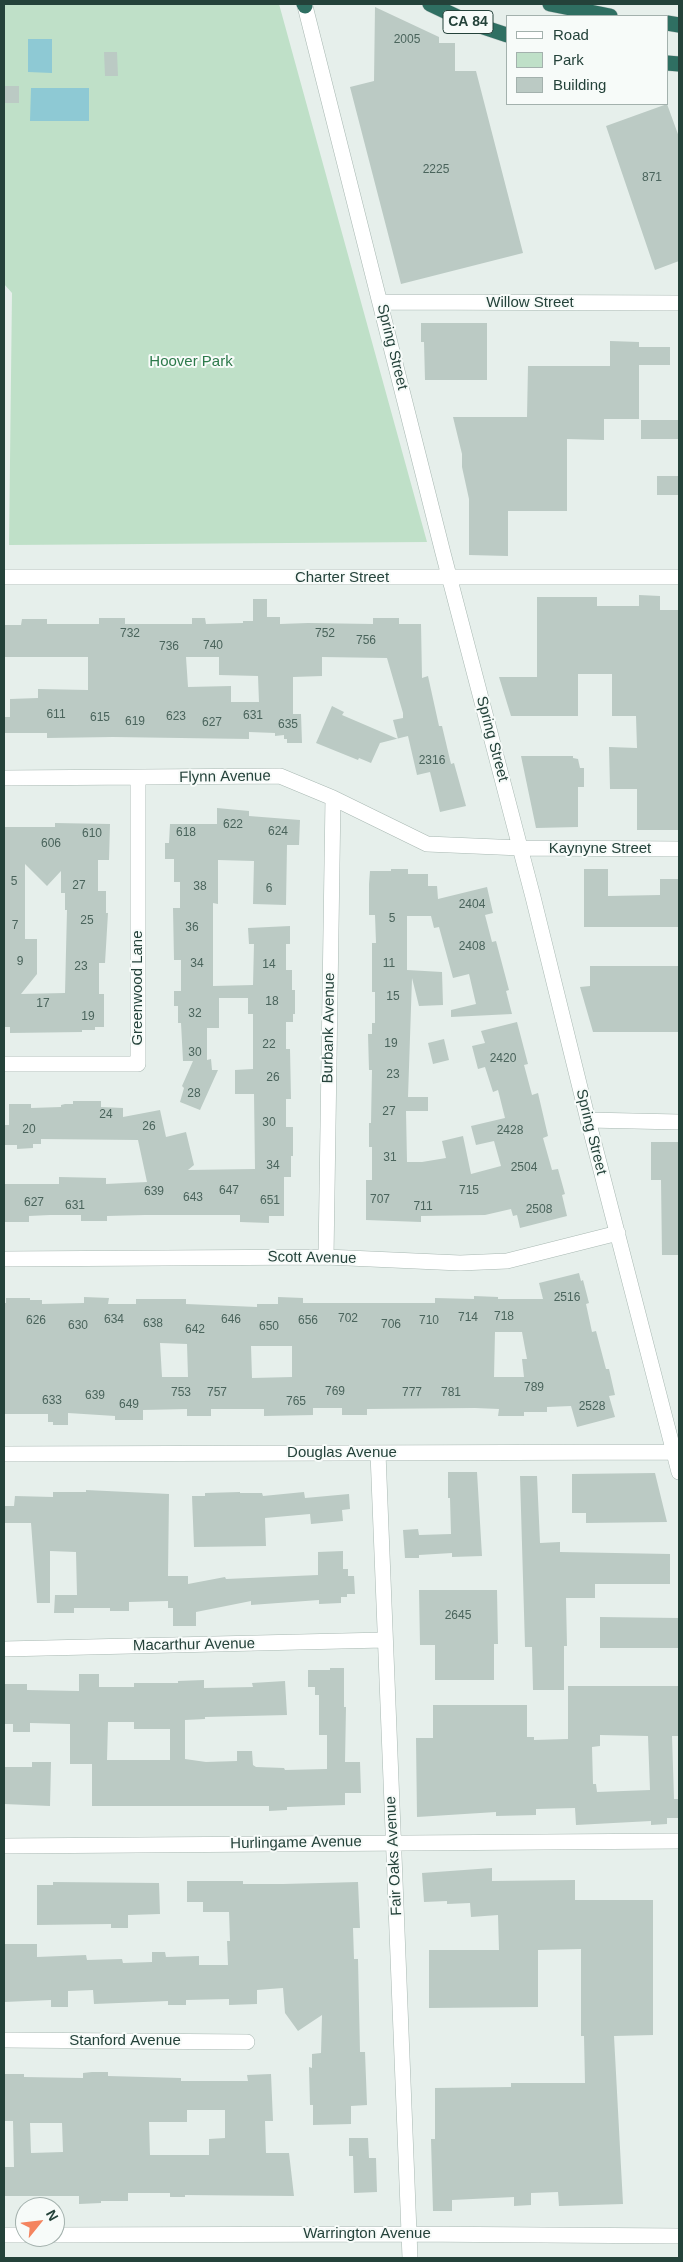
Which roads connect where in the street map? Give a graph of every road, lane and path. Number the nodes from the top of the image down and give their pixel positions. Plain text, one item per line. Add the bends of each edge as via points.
1 (430, 4) edge
2 (550, 4) edge
3 (305, 5) edge
4 (605, 15) edge
5 (506, 35) edge
6 (381, 302) junction
7 (679, 303) edge
8 (4, 577) edge
9 (679, 577) edge
10 (450, 578) junction
11 (4, 778) edge
12 (138, 778) junction
13 (333, 798) junction
14 (521, 848) junction
15 (679, 849) edge
16 (4, 1064) edge
17 (588, 1120) junction
18 (679, 1122) edge
19 (618, 1233) junction
20 (326, 1257) junction
21 (4, 1259) edge
22 (677, 1452) edge
23 (378, 1453) junction
24 (4, 1454) edge
25 (679, 1472) edge
26 (384, 1640) junction
27 (4, 1649) edge
28 (679, 1841) edge
29 (393, 1842) junction
30 (4, 1846) edge
31 (4, 2040) edge
32 (247, 2042) dead end
33 (410, 2234) junction
34 (65, 2235) edge
35 (679, 2236) edge
36 (410, 2258) edge

1 - 5 highway, CA 84
2 - 4 highway
3 - 6 street, Spring Street
6 - 7 street, Willow Street
6 - 10 street, Spring Street
8 - 10 street, Charter Street
9 - 10 street, Charter Street
10 - 14 street, Spring Street
11 - 12 street, Flynn Avenue
12 - 13 street, Flynn Avenue via 280,776
12 - 16 street, Greenwood Lane via 138,1064
13 - 14 street, Flynn Avenue via 427,844
13 - 20 street, Burbank Avenue
14 - 15 street, Kaynyne Street
14 - 17 street, Spring Street
17 - 18 street
17 - 19 street, Spring Street
19 - 20 street, Scott Avenue via 507,1261
19 - 22 street, Spring Street
20 - 21 street, Scott Avenue
22 - 23 street, Douglas Avenue
22 - 25 street, Spring Street
23 - 24 street, Douglas Avenue
23 - 26 street, Fair Oaks Avenue
26 - 27 street, Macarthur Avenue
26 - 29 street, Fair Oaks Avenue
28 - 29 street, Hurlingame Avenue
29 - 30 street, Hurlingame Avenue
29 - 33 street, Fair Oaks Avenue
31 - 32 street, Stanford Avenue
33 - 34 street, Warrington Avenue
33 - 35 street, Warrington Avenue
33 - 36 street, Fair Oaks Avenue

